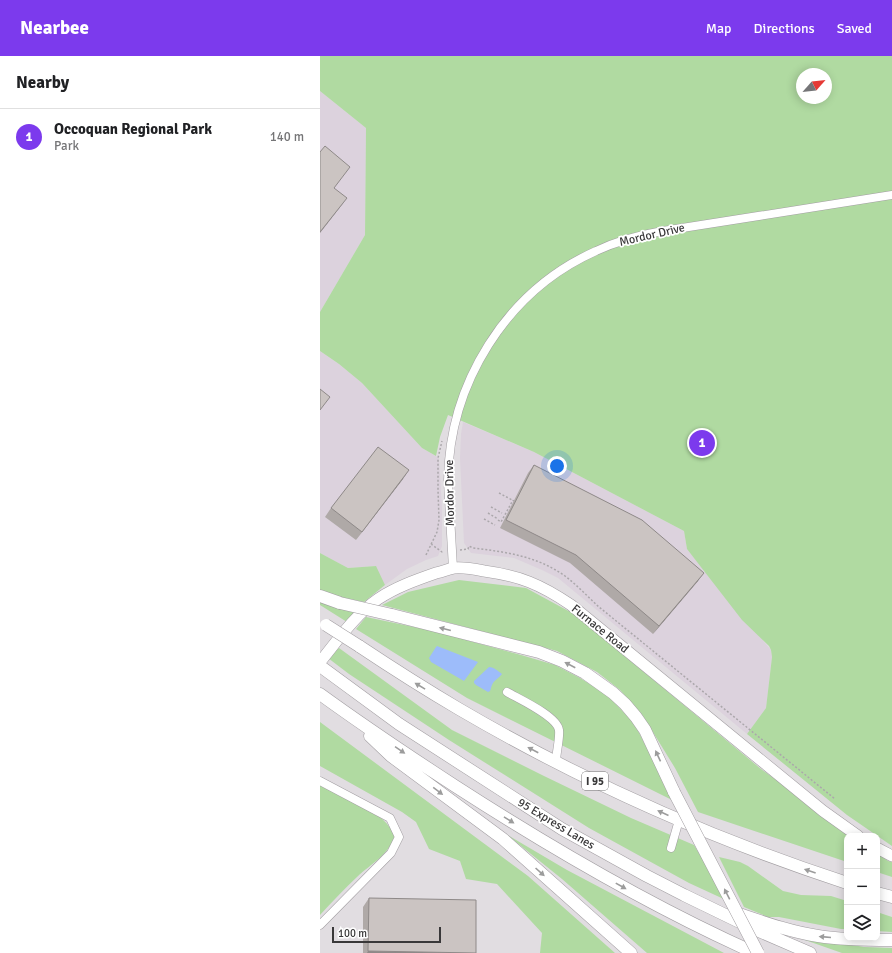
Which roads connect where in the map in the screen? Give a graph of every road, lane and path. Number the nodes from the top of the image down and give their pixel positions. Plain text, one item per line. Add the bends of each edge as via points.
1 (892, 195) edge
2 (442, 441) dead end
3 (499, 493) dead end
4 (491, 507) dead end
5 (488, 513) dead end
6 (502, 513) dead end
7 (484, 519) dead end
8 (495, 525) dead end
9 (431, 544) junction
10 (468, 549) dead end
11 (442, 552) dead end
12 (426, 555) dead end
13 (453, 568) junction
14 (320, 596) edge
15 (323, 623) edge
16 (320, 662) edge
17 (320, 666) edge
18 (507, 692) dead end
19 (320, 694) edge
20 (345, 712) junction
21 (556, 762) junction
22 (320, 781) edge
23 (835, 799) dead end
24 (679, 820) junction
25 (854, 833) edge
26 (671, 848) dead end
27 (880, 850) edge
28 (892, 856) edge
29 (844, 882) edge
30 (880, 894) edge
31 (684, 896) junction
32 (892, 897) edge
33 (320, 925) edge
34 (892, 940) edge
35 (631, 953) edge
36 (756, 953) edge
37 (810, 953) edge

1 - 13 street, Mordor Drive via 643,235 595,251 539,287 516,308 494,336 471,377 457,414 448,468
2 - 9 path via 438,458 439,520
3 - 5 path via 513,500 501,522
4 - 6 path
7 - 8 path
9 - 11 path
9 - 12 path
10 - 23 path via 469,546 518,555 564,575 599,608
13 - 16 main road, Furnace Road via 403,585 378,599 355,620
13 - 25 main road, Furnace Road via 503,574 530,582 555,594 587,617 823,811
36 -> 14 highway, bridge via 645,730 613,693 585,673 539,652
21 -> 15 highway, I 95, bridge via 403,676
17 - 31 highway, 95 Express Lanes via 399,724 562,829
18 - 21 street via 541,711 556,723 559,732
19 - 20 highway
20 -> 35 highway via 391,756 503,839
20 -> 36 highway via 479,802 566,854 649,902
24 -> 21 highway, I 95
22 - 33 street via 390,818 399,837 391,853
24 - 26 street
29 -> 24 highway, I 95
27 - 28 main road
30 - 32 highway
34 -> 31 highway via 818,936 776,926
31 - 37 highway, 95 Express Lanes

